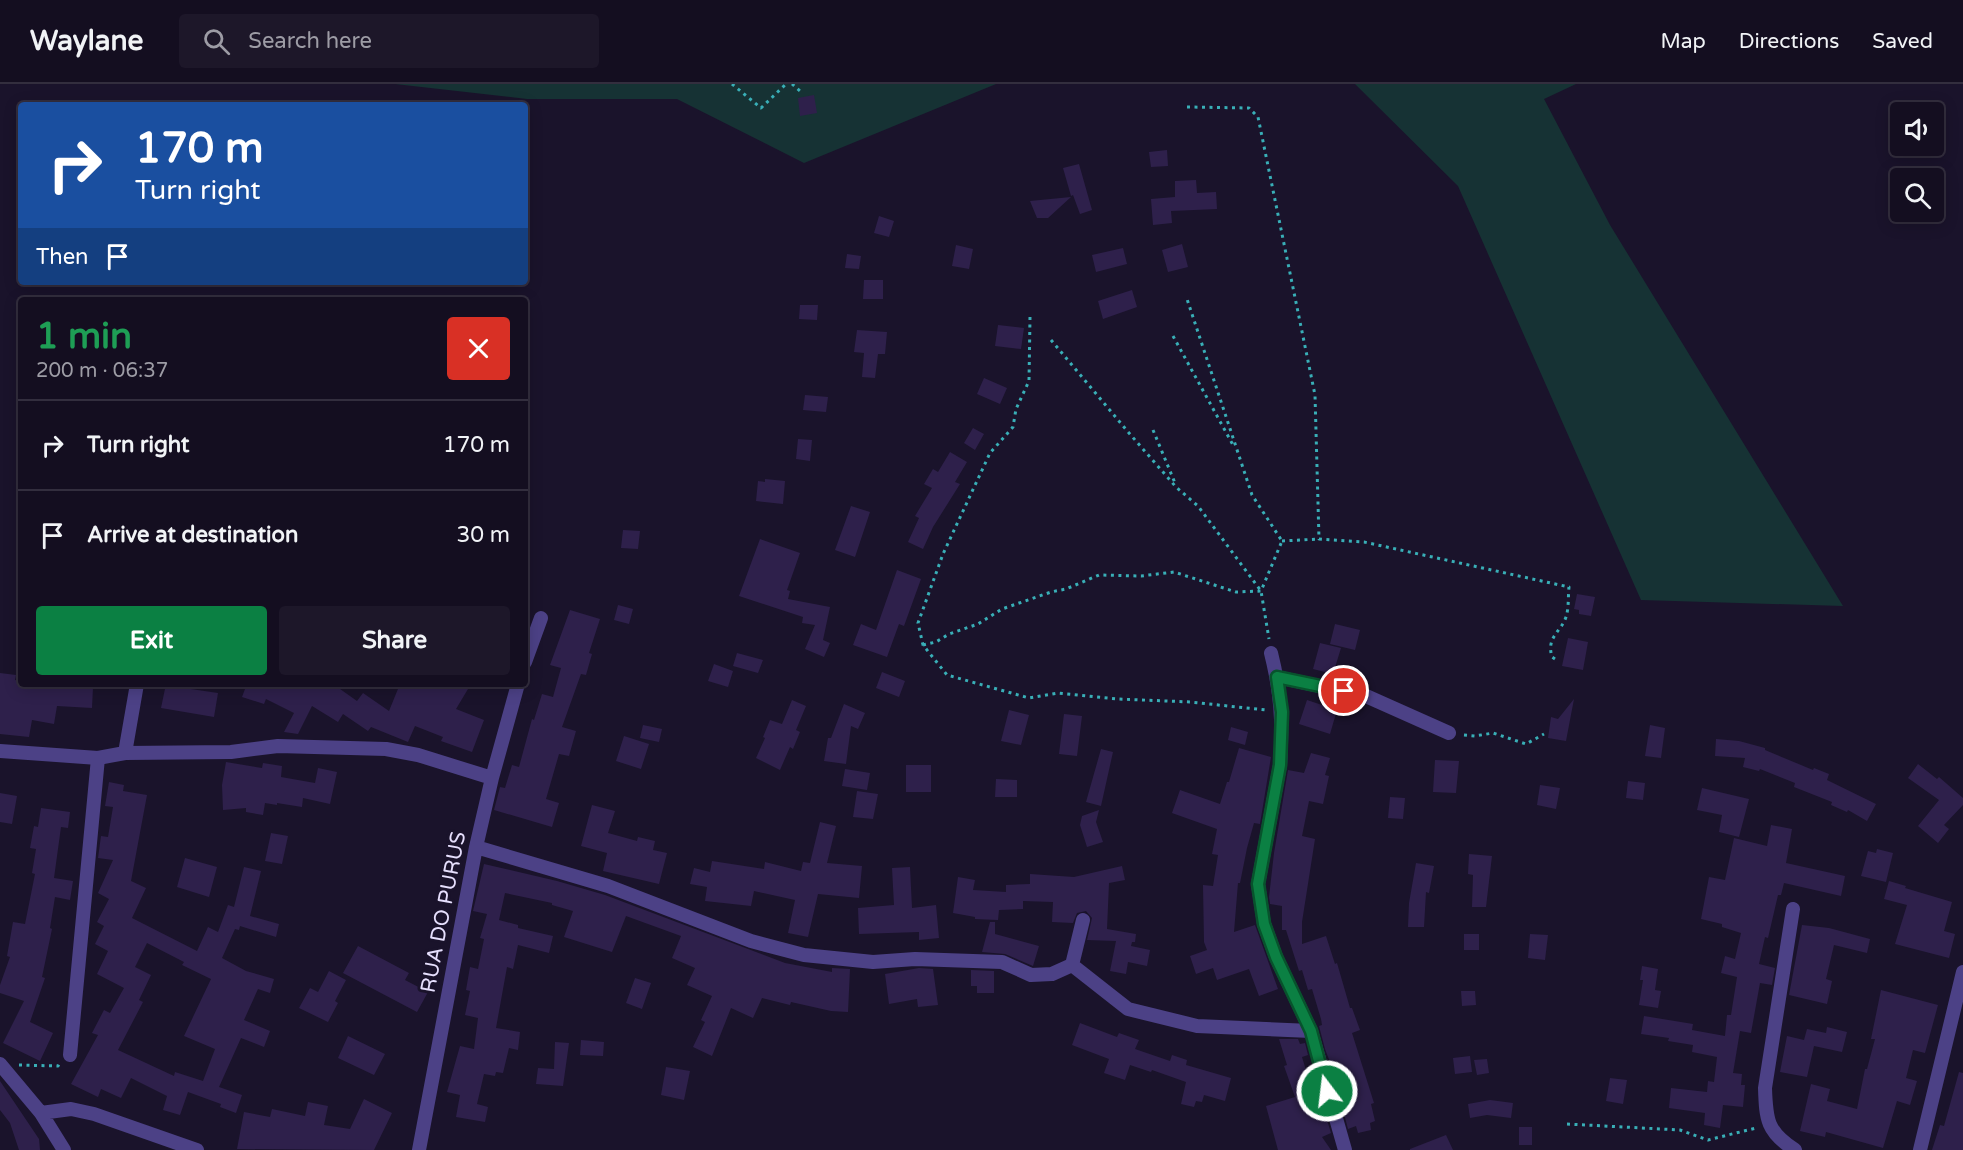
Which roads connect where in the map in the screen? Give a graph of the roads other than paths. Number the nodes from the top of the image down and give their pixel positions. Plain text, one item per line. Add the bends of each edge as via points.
1 (541, 618) dead end
2 (1271, 653) road end
3 (528, 654) edge
4 (1277, 677) junction
5 (136, 687) edge
6 (517, 687) edge
7 (1449, 733) road end
8 (0, 751) edge
9 (125, 753) junction
10 (99, 758) junction
11 (492, 778) junction
12 (476, 847) junction
13 (1793, 909) dead end
14 (1083, 920) dead end
15 (1072, 965) junction
16 (1963, 972) edge
17 (1311, 1031) junction
18 (70, 1049) road end
19 (6, 1064) edge
20 (41, 1113) junction
21 (64, 1150) edge
22 (197, 1150) edge
23 (419, 1150) edge
24 (1346, 1150) edge
25 (1795, 1150) edge
26 (1920, 1150) edge

1 - 3 street
2 - 4 street
4 - 7 street via 1366,696
4 - 17 street via 1282,712 1280,765 1258,884 1264,924
5 - 9 street
6 - 11 street, RUA DO PURUS
8 - 10 street
9 - 10 street
9 - 11 street via 231,752 278,746 386,749
10 - 18 street
11 - 12 street, RUA DO PURUS
12 - 15 street via 608,886 751,940 804,955 873,962 915,958 1002,962 1031,975 1052,974
12 - 23 street, RUA DO PURUS
13 - 25 street via 1765,1088 1770,1125 1776,1136
14 - 15 street
15 - 17 street via 1128,1010 1197,1026
16 - 26 street
17 - 24 street
19 - 20 street
20 - 21 street
20 - 22 street via 71,1109 94,1114

